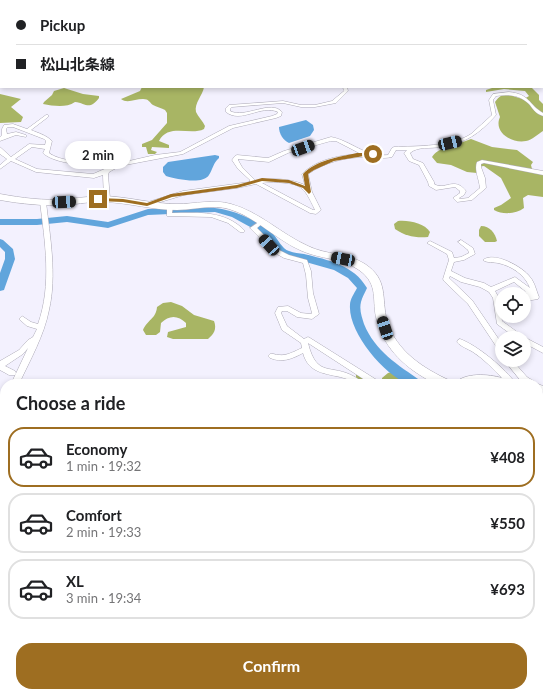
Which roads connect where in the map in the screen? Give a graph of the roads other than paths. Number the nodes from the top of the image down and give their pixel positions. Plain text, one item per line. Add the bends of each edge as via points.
1 (345, 88) edge
2 (543, 115) edge
3 (46, 116) dead end
4 (27, 130) junction
5 (5, 136) junction
6 (24, 136) dead end
7 (0, 139) edge
8 (47, 147) junction
9 (416, 148) junction
10 (0, 149) edge
11 (366, 154) junction
12 (353, 156) junction
13 (383, 158) junction
14 (10, 159) junction
15 (136, 159) junction
16 (71, 161) junction
17 (104, 161) junction
18 (0, 167) edge
19 (107, 171) junction
20 (59, 172) junction
21 (543, 173) edge
22 (255, 182) junction
23 (309, 192) junction
24 (0, 197) edge
25 (107, 199) junction
26 (43, 202) junction
27 (147, 204) junction
28 (169, 210) junction
29 (257, 225) junction
30 (242, 231) dead end
31 (461, 242) dead end
32 (430, 243) dead end
33 (452, 260) junction
34 (486, 260) dead end
35 (448, 272) junction
36 (491, 290) junction
37 (22, 319) dead end
38 (40, 327) junction
39 (511, 331) edge
40 (35, 340) junction
41 (495, 340) edge
42 (460, 342) dead end
43 (531, 344) edge
44 (305, 346) junction
45 (543, 350) edge
46 (272, 356) dead end
47 (1, 364) edge
48 (514, 367) edge
49 (12, 373) dead end
50 (17, 379) edge
51 (352, 379) edge
52 (369, 379) edge
53 (435, 379) edge
54 (470, 379) edge
55 (492, 379) edge
56 (506, 379) edge
57 (524, 379) edge

1 - 15 street via 346,92 329,104 301,106 283,102 231,106 228,112 234,115 270,108 280,112 274,117 231,127 181,154
2 - 9 street via 521,96 495,95 491,100 494,115 472,135 439,146
3 - 4 street
4 - 5 street via 8,125 4,129
4 - 8 street via 46,138
5 - 6 street via 16,133
5 - 7 street
8 - 14 street via 31,145
8 - 16 street via 47,155
9 - 13 street via 394,149 390,156
9 - 21 street via 407,153 411,160 421,164 433,187 440,188 451,184 462,188 462,194 456,198 459,201 470,199 483,188 478,167 479,163 484,161
10 - 14 street
11 - 12 street
11 - 13 street via 379,155
11 - 22 street via 331,139 286,152 269,160 237,157 237,163
12 - 13 street
12 - 23 street via 312,168 306,174
14 - 18 street
14 - 20 street via 36,170
15 - 17 street
15 - 19 street
16 - 17 street
16 - 20 street
17 - 19 street
19 - 20 street via 91,176
19 - 25 street
22 - 23 street via 289,182 305,187
22 - 23 street via 316,212 317,206
22 - 27 street via 171,196
24 - 26 main road
25 - 26 main road
25 - 27 main road
26 - 38 street via 49,295
27 - 28 main road
28 - 29 main road via 223,205 236,208
28 - 30 street via 174,216 212,215 230,222
29 - 44 street via 269,245 281,254 306,264 310,277 310,297 316,314 312,317 303,317 285,307 278,313 283,326
29 - 53 main road via 301,248 353,262 367,271 378,286 382,320 388,335 412,364
31 - 33 street via 471,249 472,254
32 - 33 street via 450,253
33 - 35 street
34 - 36 street via 495,259 509,264 524,274 532,285 536,297 532,298 528,290 515,280
35 - 36 street
35 - 41 street via 446,279 470,302
36 - 39 street via 496,298 499,322
37 - 38 street
38 - 40 street
40 - 47 street
40 - 50 street
42 - 56 street via 492,363
43 - 45 street
44 - 46 street via 286,358
44 - 51 street via 308,357 321,370
44 - 52 street via 308,340
47 - 49 street
48 - 57 street
54 - 55 street

